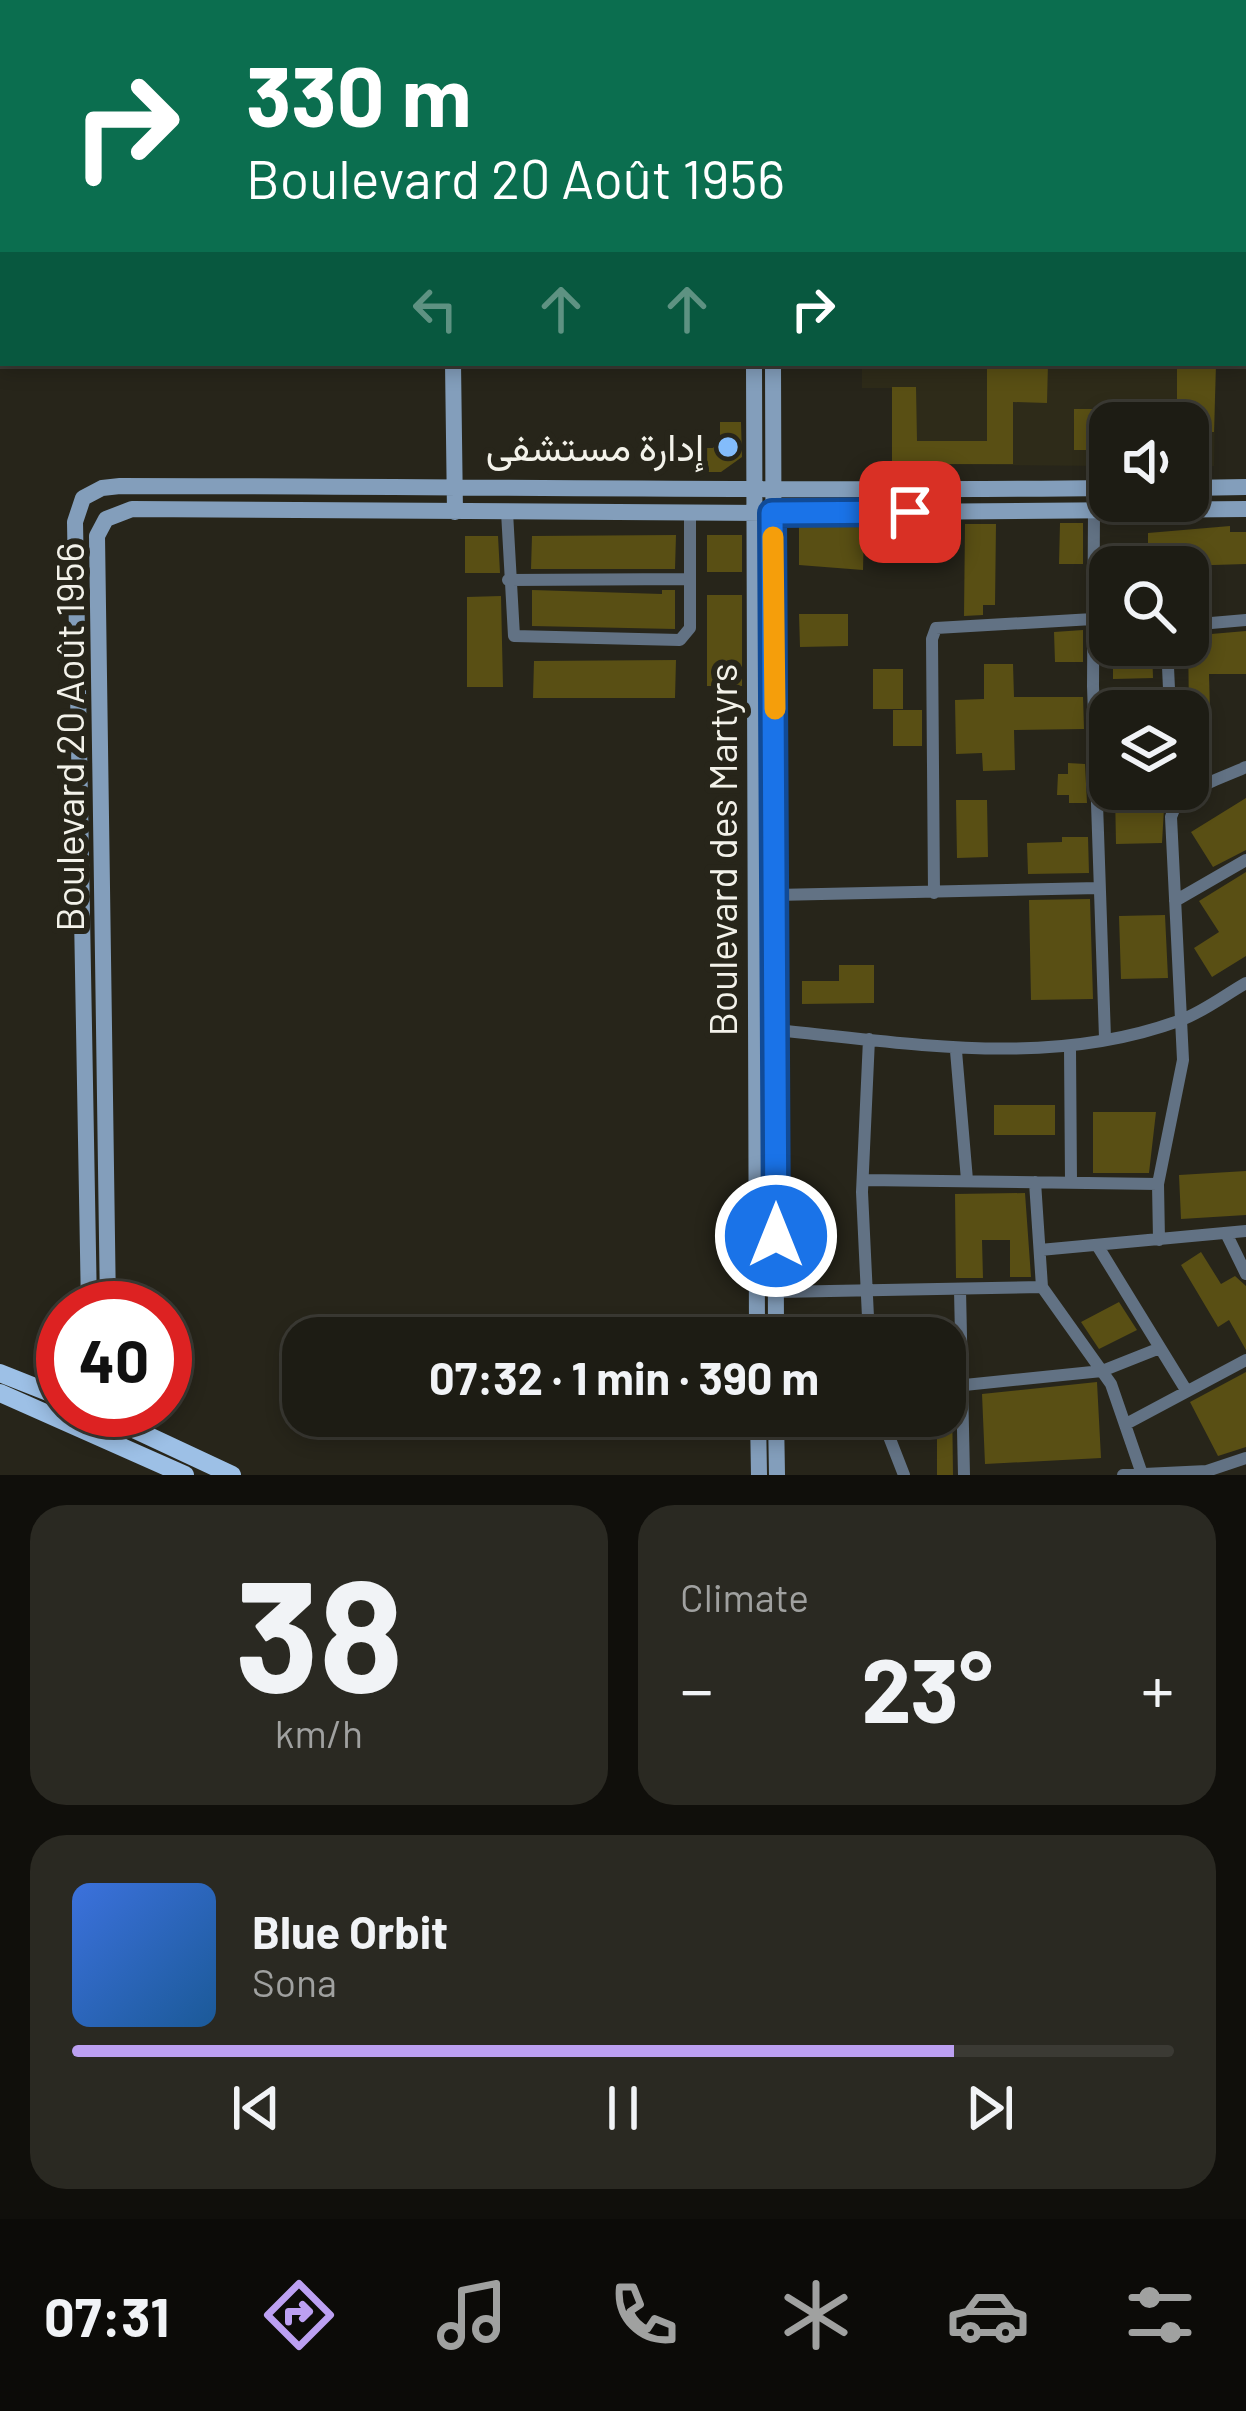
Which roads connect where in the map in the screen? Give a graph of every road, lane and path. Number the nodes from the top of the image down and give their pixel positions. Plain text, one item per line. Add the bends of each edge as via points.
1 (453, 366) edge
2 (754, 366) edge
3 (773, 366) edge
4 (1246, 468) edge
5 (454, 486) junction
6 (1246, 487) edge
7 (1209, 488) edge
8 (1089, 489) edge
9 (83, 497) junction
10 (763, 502) junction
11 (1209, 509) edge
12 (1246, 509) edge
13 (1089, 510) edge
14 (455, 512) junction
15 (507, 512) junction
16 (690, 512) junction
17 (100, 525) junction
18 (690, 579) junction
19 (508, 580) junction
20 (1089, 619) edge
21 (1246, 620) edge
22 (1209, 623) edge
23 (1094, 666) edge
24 (1246, 767) edge
25 (1209, 785) edge
26 (1174, 810) edge
27 (1246, 860) edge
28 (1099, 887) junction
29 (934, 892) junction
30 (775, 895) junction
31 (1175, 902) junction
32 (1246, 983) edge
33 (1182, 1020) junction
34 (776, 1030) junction
35 (1105, 1038) junction
36 (869, 1039) junction
37 (1070, 1048) junction
38 (956, 1051) junction
39 (865, 1180) junction
40 (968, 1180) junction
41 (1035, 1182) junction
42 (1071, 1182) junction
43 (1158, 1184) junction
44 (1246, 1231) edge
45 (1226, 1233) junction
46 (1159, 1240) junction
47 (1097, 1245) junction
48 (1040, 1250) junction
49 (1246, 1274) edge
50 (89, 1281) edge
51 (108, 1281) edge
52 (1042, 1287) junction
53 (960, 1290) junction
54 (865, 1291) junction
55 (776, 1292) junction
56 (757, 1317) edge
57 (776, 1317) edge
58 (867, 1317) edge
59 (961, 1317) edge
60 (1160, 1348) junction
61 (1246, 1360) edge
62 (1102, 1371) junction
63 (0, 1372) edge
64 (36, 1387) edge
65 (966, 1387) edge
66 (1186, 1390) junction
67 (0, 1393) edge
68 (36, 1407) edge
69 (1126, 1424) junction
70 (105, 1437) edge
71 (152, 1437) edge
72 (758, 1437) edge
73 (776, 1437) edge
74 (889, 1437) edge
75 (963, 1437) edge
76 (1246, 1458) edge
77 (1142, 1474) edge
78 (185, 1475) edge
79 (232, 1475) edge
80 (759, 1475) edge
81 (777, 1475) edge
82 (904, 1475) edge
83 (964, 1475) edge
84 (1123, 1475) edge

1 - 5 street
2 - 10 street, Boulevard des Martyrs
3 - 10 street, Boulevard des Martyrs
4 - 6 street
5 - 9 street via 120,486
5 - 10 street
5 - 14 street
6 - 7 street
8 - 10 street, Boulevard 20 Août 1956
9 - 17 street
9 - 50 street via 75,522
10 - 13 street, Boulevard 20 Août 1956
10 - 16 street, Boulevard 20 Août 1956
10 - 30 street, Boulevard des Martyrs
10 - 56 street, Boulevard des Martyrs
11 - 12 street, Boulevard 20 Août 1956
14 - 15 street, Boulevard 20 Août 1956
14 - 17 street, Boulevard 20 Août 1956 via 132,509
15 - 16 street, Boulevard 20 Août 1956
15 - 19 street
16 - 18 street
17 - 51 street, Boulevard 20 Août 1956
18 - 19 street
18 - 19 street via 690,628 680,640 518,637
20 - 29 street via 936,628
21 - 22 street
23 - 28 street
24 - 25 street
26 - 31 street
27 - 31 street
28 - 29 street
28 - 35 street
29 - 30 street
30 - 34 street, Boulevard des Martyrs
31 - 33 street
32 - 33 street
33 - 35 street
33 - 43 street via 1179,1096
34 - 36 street
34 - 55 street, Boulevard des Martyrs
35 - 37 street
36 - 38 street
36 - 39 street
37 - 38 street
37 - 42 street
38 - 40 street
39 - 40 street
39 - 54 street
40 - 41 street
41 - 42 street
41 - 48 street
42 - 43 street
43 - 46 street
44 - 45 street
45 - 46 street
45 - 49 street
46 - 47 street
47 - 48 street
47 - 60 street
48 - 52 street
52 - 53 street
52 - 62 street
53 - 54 street
53 - 59 street
54 - 55 street
54 - 58 street
55 - 57 street, Boulevard des Martyrs
60 - 62 street
60 - 66 street
61 - 66 street
62 - 65 street
62 - 69 street
63 - 64 main road
66 - 69 street
67 - 68 main road
69 - 77 street
70 - 78 main road
71 - 79 main road
72 - 80 street
73 - 81 street
74 - 82 street
75 - 83 street
76 - 77 street via 1207,1471
77 - 84 street

